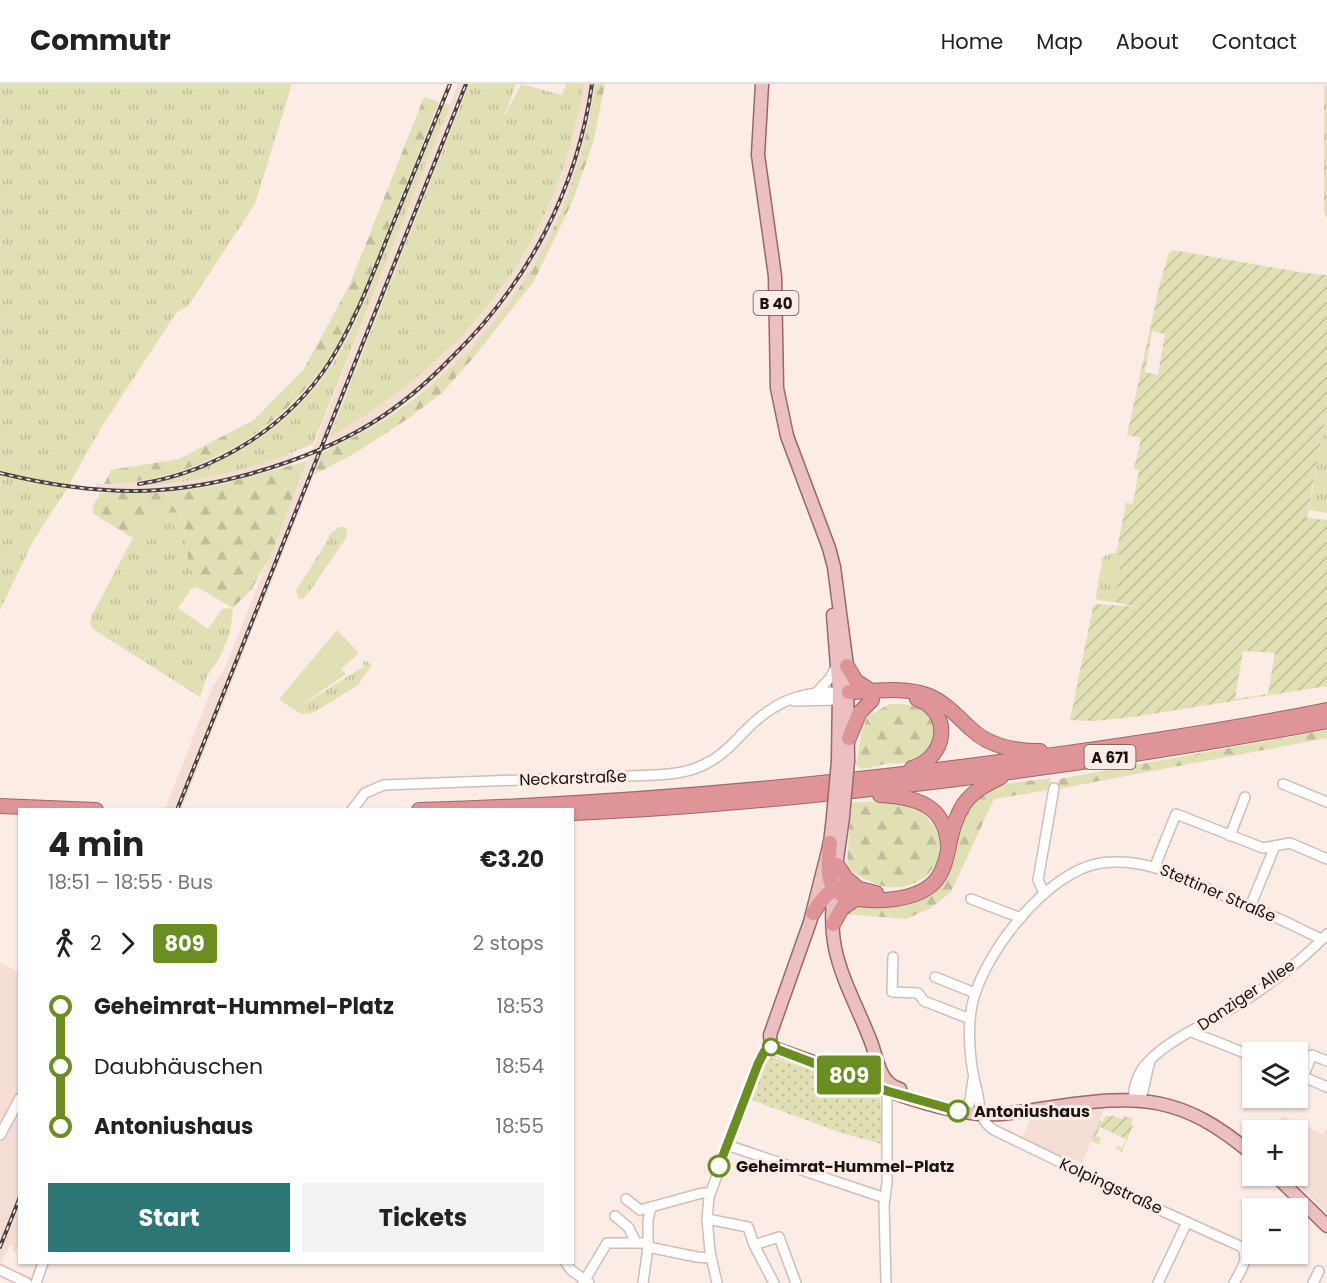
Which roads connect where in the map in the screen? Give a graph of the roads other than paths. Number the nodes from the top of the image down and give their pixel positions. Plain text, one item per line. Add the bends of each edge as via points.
1 (762, 84) edge
2 (842, 664) junction
3 (817, 692) junction
4 (871, 695) junction
5 (844, 696) junction
6 (780, 704) junction
7 (1327, 710) edge
8 (1327, 721) edge
9 (849, 738) junction
10 (1078, 752) junction
11 (843, 761) junction
12 (1011, 772) junction
13 (884, 776) junction
14 (1282, 784) dead end
15 (1054, 788) dead end
16 (842, 792) junction
17 (1245, 797) dead end
18 (1327, 802) edge
19 (0, 806) edge
20 (48, 808) edge
21 (354, 808) edge
22 (483, 808) edge
23 (574, 813) edge
24 (0, 815) edge
25 (18, 816) edge
26 (838, 816) junction
27 (1230, 836) junction
28 (830, 843) junction
29 (1275, 846) junction
30 (947, 856) junction
31 (1327, 859) edge
32 (837, 865) junction
33 (1155, 866) junction
34 (834, 889) junction
35 (858, 893) junction
36 (1044, 893) junction
37 (971, 899) dead end
38 (1250, 907) junction
39 (813, 913) junction
40 (1021, 918) junction
41 (833, 924) junction
42 (1325, 937) edge
43 (893, 957) dead end
44 (935, 977) dead end
45 (975, 993) junction
46 (970, 1019) junction
47 (1192, 1032) junction
48 (771, 1047) junction
49 (1242, 1052) edge
50 (1327, 1061) edge
51 (1308, 1062) edge
52 (880, 1067) junction
53 (1308, 1079) edge
54 (862, 1081) junction
55 (1327, 1087) edge
56 (890, 1089) junction
57 (1136, 1095) junction
58 (18, 1102) edge
59 (974, 1110) junction
60 (0, 1135) edge
61 (1242, 1138) edge
62 (727, 1145) junction
63 (1242, 1145) edge
64 (1286, 1186) edge
65 (1295, 1186) edge
66 (710, 1193) junction
67 (885, 1198) junction
68 (626, 1199) dead end
69 (651, 1207) junction
70 (615, 1216) dead end
71 (1327, 1217) edge
72 (707, 1219) junction
73 (1187, 1221) junction
74 (1327, 1226) edge
75 (636, 1243) junction
76 (648, 1245) junction
77 (754, 1245) junction
78 (711, 1258) junction
79 (43, 1264) edge
80 (567, 1264) edge
81 (0, 1270) edge
82 (1320, 1271) dead end
83 (586, 1282) edge
84 (27, 1283) edge
85 (36, 1283) edge
86 (643, 1283) edge
87 (717, 1283) edge
88 (774, 1283) edge
89 (796, 1283) edge
90 (886, 1283) edge
91 (1158, 1283) edge
92 (1234, 1283) edge
93 (1313, 1283) edge

1 - 2 main road, B 40 via 760,180 775,276 777,388 787,436 834,567
2 - 3 street
2 - 4 highway
2 - 5 main road, B 40
3 - 5 street, Neckarstraße
3 - 6 street, Neckarstraße
4 - 5 highway
4 - 9 highway
4 - 10 highway via 909,691 928,695 977,734 999,746
4 - 13 highway via 919,699 934,710 941,727 939,746 928,761
5 - 6 street
5 - 9 main road, B 40
5 - 11 main road, B 40
6 - 21 street, Neckarstraße via 717,757 684,772 384,785 365,793
7 - 10 highway, A 671
8 - 12 highway, A 671
9 - 11 main road, B 40
10 - 13 highway, A 671
11 - 26 main road, B 40, bridge
12 - 16 highway, A 671
12 - 30 highway via 980,788 966,802
13 - 22 highway, A 671 via 716,794
14 - 18 street
15 - 36 street via 1038,880
16 - 23 highway, A 671
16 - 30 highway via 906,797 926,805 944,828
17 - 27 street
19 - 20 highway
24 - 25 highway
26 - 28 main road, B 40
26 - 32 main road, B 40
27 - 29 street via 1263,848
27 - 33 street via 1176,814
28 - 34 highway via 829,881
28 - 39 main road
29 - 31 street via 1290,843
29 - 38 street
30 - 35 highway via 939,876 916,894 887,900
32 - 34 main road, B 40
32 - 35 highway
33 - 36 street, Stettiner Straße via 1117,862 1092,865 1070,874
33 - 38 street, Stettiner Straße
34 - 35 highway
34 - 39 highway
34 - 41 main road
35 - 41 highway via 842,908
36 - 40 street, Stettiner Straße
37 - 40 street
38 - 42 street, Stettiner Straße
39 - 48 main road via 770,1035
40 - 45 street, Stettiner Straße
41 - 52 main road via 841,970
42 - 47 street, Danziger Allee via 1274,981
43 - 46 street via 892,992 918,993 924,1001
44 - 45 street
45 - 46 street, Stettiner Straße
46 - 59 street, Stettiner Straße
47 - 49 street, Danziger Allee
47 - 57 street, Danziger Allee via 1151,1059
48 - 54 main road
48 - 62 street via 758,1064
50 - 51 street via 1312,1055
52 - 54 main road via 875,1079
52 - 56 main road
53 - 55 street
54 - 56 main road
56 - 59 main road
56 - 67 street
57 - 59 main road via 1008,1114
57 - 61 main road via 1161,1096 1191,1105
57 - 63 main road via 1189,1112
58 - 60 street
59 - 73 street, Kolpingstraße via 994,1130
62 - 66 street
62 - 67 street
64 - 74 main road
65 - 71 main road
66 - 69 street
66 - 72 street
67 - 90 street
68 - 69 street via 640,1210
69 - 76 street
70 - 75 street via 629,1228
72 - 77 street via 748,1227
72 - 78 street
73 - 91 street
73 - 92 street, Kolpingstraße via 1242,1247 1245,1261
75 - 76 street
75 - 83 street via 607,1243
76 - 78 street
76 - 86 street
77 - 88 street
77 - 89 street via 779,1237
78 - 87 street
79 - 85 street
80 - 83 street
81 - 84 street
82 - 93 street

